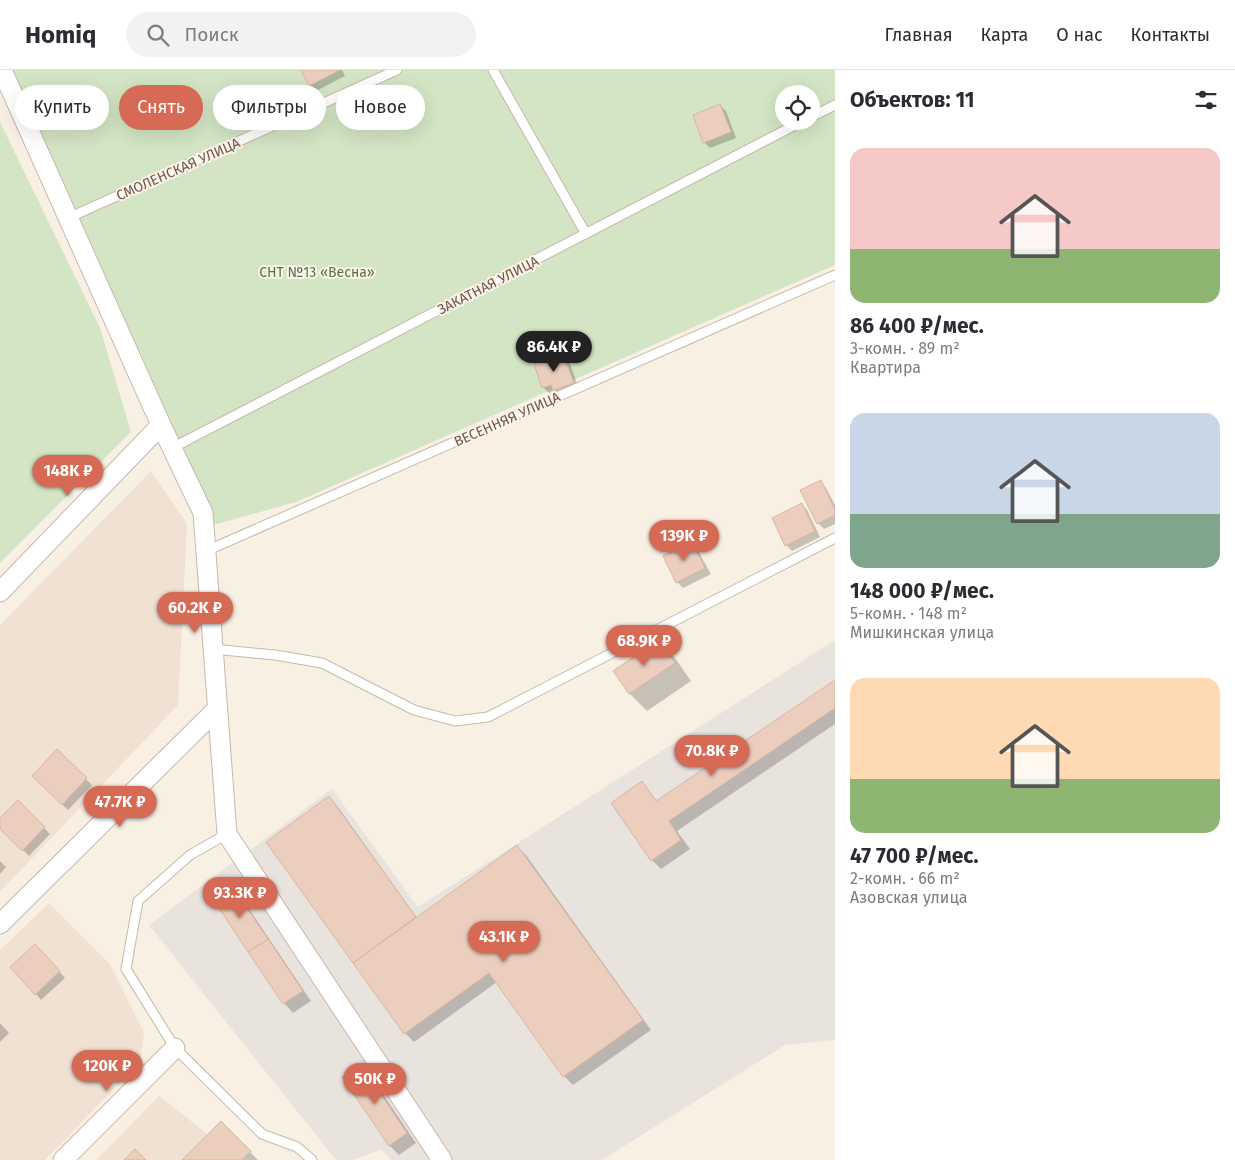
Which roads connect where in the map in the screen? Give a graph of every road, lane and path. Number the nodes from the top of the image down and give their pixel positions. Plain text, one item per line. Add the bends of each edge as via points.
1 (2, 70) edge
2 (396, 70) edge
3 (493, 70) edge
4 (835, 105) edge
5 (820, 112) edge
6 (786, 130) edge
7 (68, 218) junction
8 (586, 234) junction
9 (835, 275) edge
10 (160, 425) junction
11 (172, 448) junction
12 (835, 538) edge
13 (206, 551) junction
14 (0, 592) edge
15 (212, 649) junction
16 (216, 709) junction
17 (226, 834) junction
18 (0, 924) edge
19 (175, 1048) junction
20 (63, 1160) edge
21 (312, 1160) edge
22 (442, 1160) edge

1 - 7 street
2 - 7 lane, СМОЛЕНСКАЯ УЛИЦА
3 - 8 lane
4 - 5 lane
6 - 8 lane, ЗАКАТНАЯ УЛИЦА
7 - 10 street
8 - 11 lane, ЗАКАТНАЯ УЛИЦА
9 - 13 lane, ВЕСЕННЯЯ УЛИЦА
10 - 11 street
10 - 14 street
11 - 13 street via 203,513
12 - 15 lane via 488,717 455,722 414,710 322,663
13 - 15 street
15 - 16 street
16 - 17 street
16 - 18 street
17 - 19 lane via 190,855 138,901 126,968
17 - 22 street
19 - 20 street
19 - 21 lane via 262,1134 297,1147

